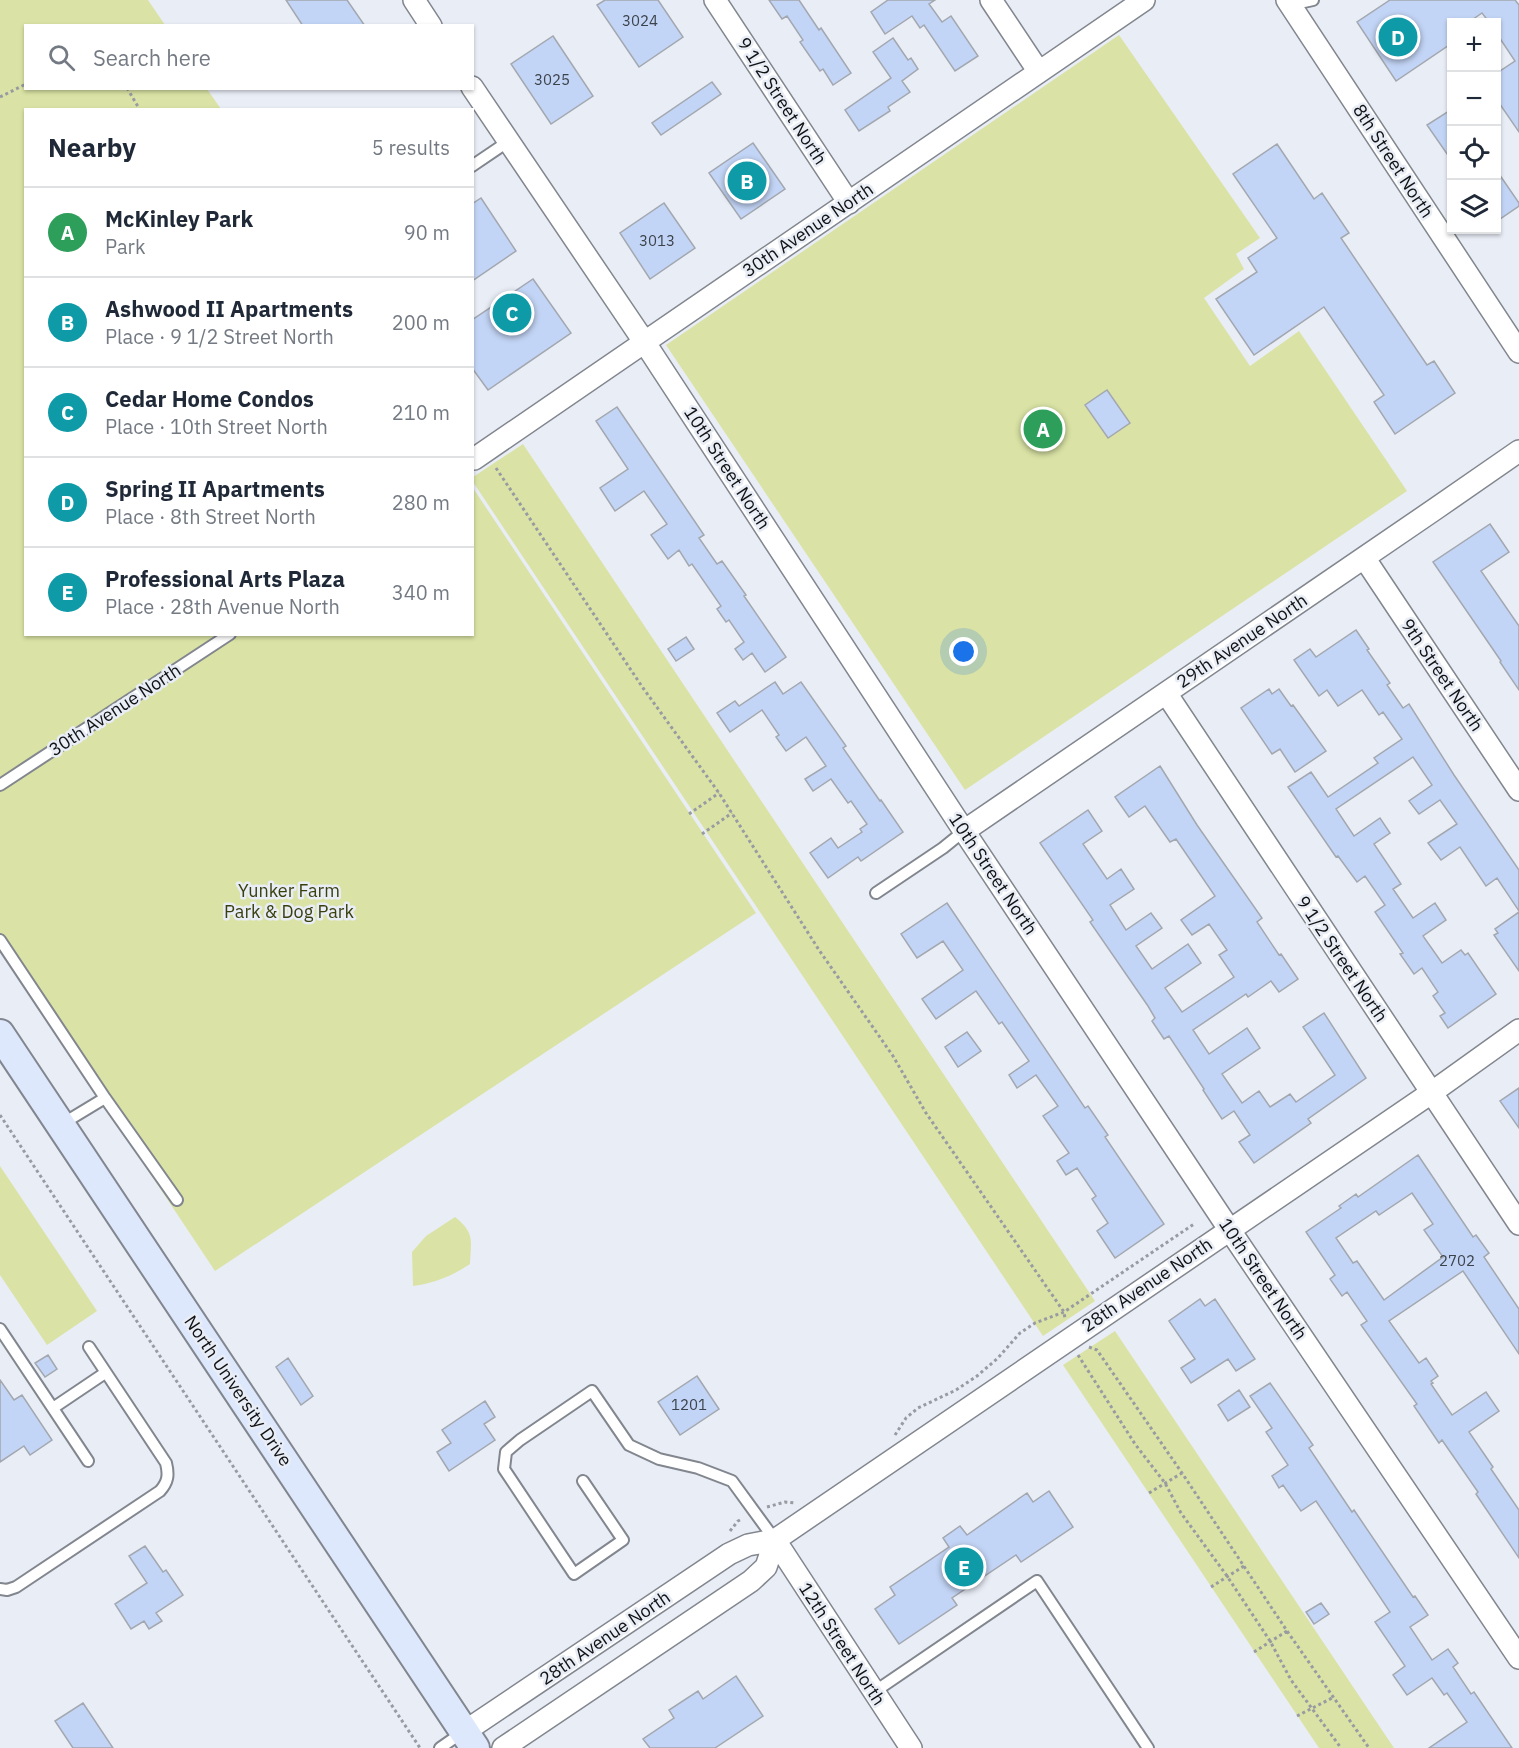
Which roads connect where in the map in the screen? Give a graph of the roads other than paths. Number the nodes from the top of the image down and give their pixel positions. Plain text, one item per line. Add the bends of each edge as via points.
1 (414, 0) edge
2 (715, 0) edge
3 (991, 0) edge
4 (1144, 0) edge
5 (1313, 0) edge
6 (1289, 2) edge
7 (430, 24) edge
8 (1039, 72) junction
9 (474, 90) edge
10 (509, 141) junction
11 (474, 165) edge
12 (849, 203) junction
13 (645, 343) junction
14 (1519, 352) edge
15 (1519, 451) edge
16 (474, 459) edge
17 (1365, 559) junction
18 (228, 636) edge
19 (1166, 693) junction
20 (0, 785) edge
21 (1519, 790) edge
22 (964, 831) junction
23 (876, 893) dead end
24 (0, 940) edge
25 (1519, 1030) edge
26 (0, 1034) edge
27 (1431, 1093) junction
28 (105, 1098) junction
29 (61, 1124) junction
30 (177, 1200) dead end
31 (1519, 1224) edge
32 (1229, 1230) junction
33 (0, 1329) edge
34 (89, 1347) dead end
35 (105, 1373) junction
36 (52, 1408) junction
37 (88, 1461) dead end
38 (583, 1481) dead end
39 (775, 1540) junction
40 (0, 1589) edge
41 (1519, 1658) edge
42 (874, 1692) junction
43 (469, 1740) edge
44 (440, 1748) edge
45 (503, 1748) edge
46 (910, 1748) edge
47 (1148, 1748) edge

1 - 7 street
2 - 12 street, 9 1/2 Street North
3 - 8 street
4 - 8 street, 30th Avenue North
5 - 6 lane
6 - 14 street, 8th Street North
8 - 12 street, 30th Avenue North
9 - 10 street, 10th Street North
10 - 11 lane
10 - 13 street, 10th Street North
12 - 13 street, 30th Avenue North
13 - 16 street, 30th Avenue North
13 - 22 street, 10th Street North
15 - 17 street, 29th Avenue North
17 - 19 street, 29th Avenue North
17 - 21 street, 9th Street North
18 - 20 lane, 30th Avenue North
19 - 22 street, 29th Avenue North
19 - 27 street, 9 1/2 Street North
22 - 23 lane
22 - 32 street, 10th Street North
24 - 28 lane
25 - 27 street, 28th Avenue North
26 - 29 main road, North University Drive
27 - 31 street, 9 1/2 Street North
27 - 32 street, 28th Avenue North
28 - 29 lane
28 - 30 lane
29 - 43 main road, North University Drive
32 - 39 street, 28th Avenue North
32 - 41 street, 10th Street North
33 - 36 lane
34 - 35 lane
35 - 36 lane
35 - 40 lane via 166,1463 166,1484 16,1587
36 - 37 lane
38 - 39 lane via 623,1540 574,1574 504,1469 506,1452 592,1391 629,1445 660,1460 698,1468 732,1482
39 - 42 street, 12th Street North
39 - 43 street, 28th Avenue North via 748,1545 729,1554
39 - 45 street, 28th Avenue North via 766,1567 751,1581
42 - 46 street, 12th Street North
42 - 47 lane via 1037,1581
43 - 44 lane, 28th Avenue North

